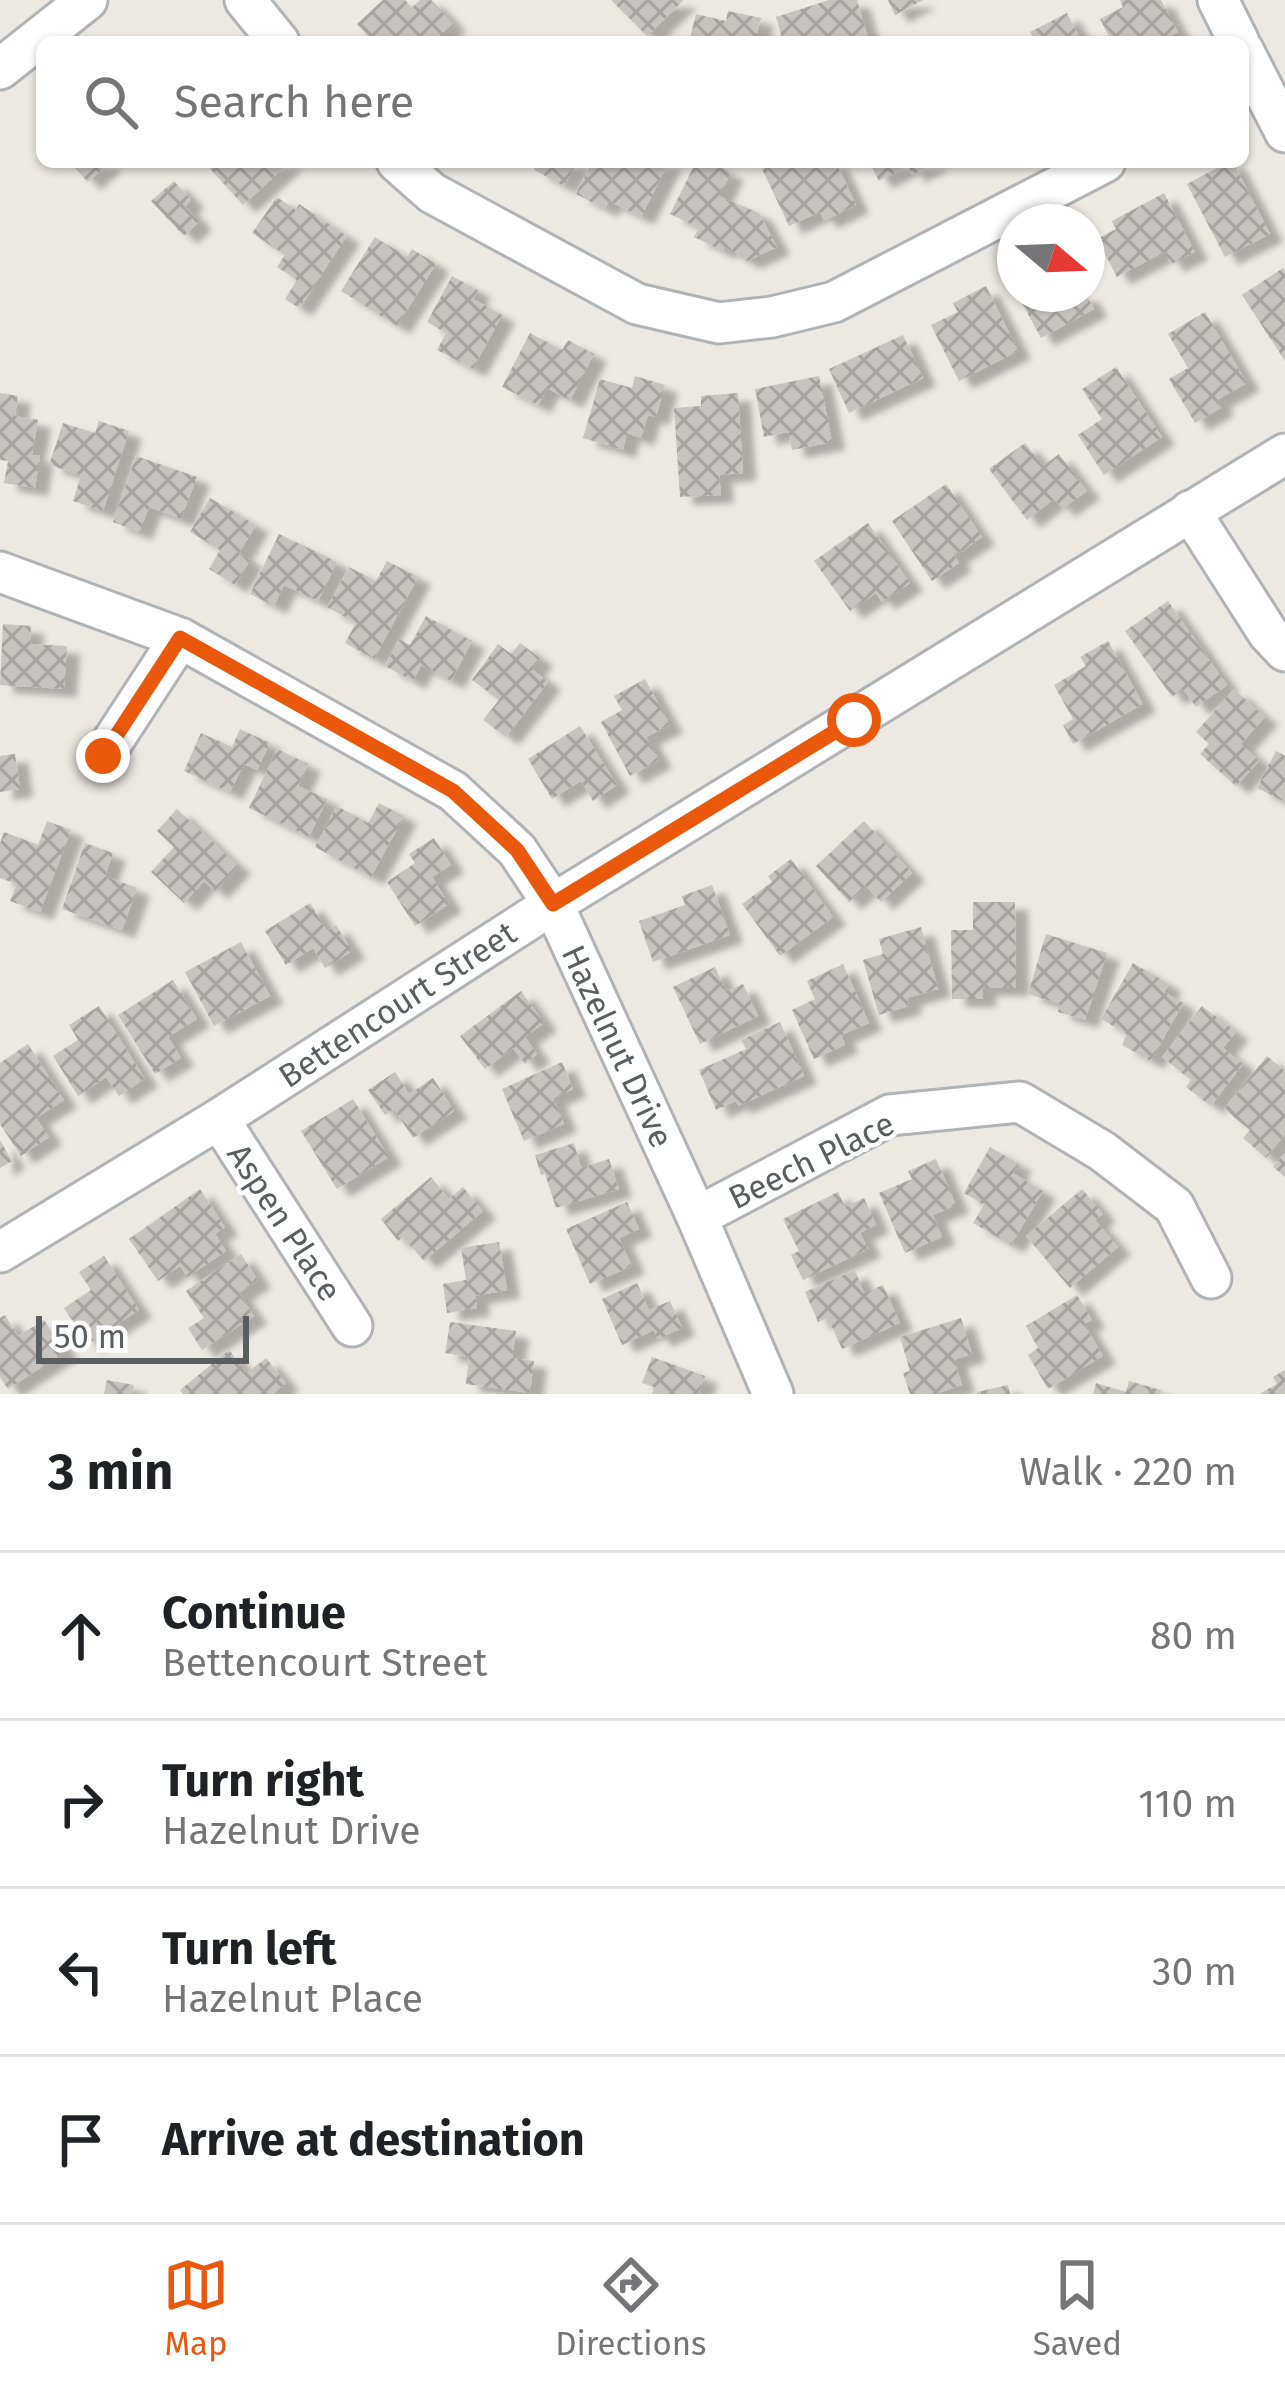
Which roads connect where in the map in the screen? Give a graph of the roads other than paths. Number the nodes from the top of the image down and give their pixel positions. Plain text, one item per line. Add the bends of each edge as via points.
1 (87, 0) edge
2 (245, 0) edge
3 (1217, 0) edge
4 (42, 36) edge
5 (274, 36) edge
6 (1233, 36) edge
7 (36, 40) edge
8 (0, 69) edge
9 (1249, 71) edge
10 (1285, 132) edge
11 (404, 168) edge
12 (1093, 168) edge
13 (1285, 454) edge
14 (1190, 511) junction
15 (0, 572) edge
16 (180, 638) junction
17 (1285, 651) edge
18 (103, 756) dead end
19 (553, 904) junction
20 (219, 1119) junction
21 (697, 1217) junction
22 (0, 1252) edge
23 (1211, 1278) dead end
24 (352, 1326) dead end
25 (773, 1394) edge

1 - 4 street
2 - 5 street
3 - 6 street
7 - 8 street
9 - 10 street
11 - 12 street via 432,194 637,304 719,323 833,302
13 - 14 street, Bettencourt Street
14 - 17 street
14 - 19 street, Bettencourt Street
15 - 16 street, Hazelnut Drive
16 - 18 street
16 - 19 street, Hazelnut Drive via 453,791 517,850
19 - 20 street, Bettencourt Street
19 - 21 street, Hazelnut Drive
20 - 22 street, Bettencourt Street
20 - 24 street, Aspen Place
21 - 23 street, Beech Place via 890,1115 1020,1102 1102,1150 1174,1206
21 - 25 street, Hazelnut Drive

